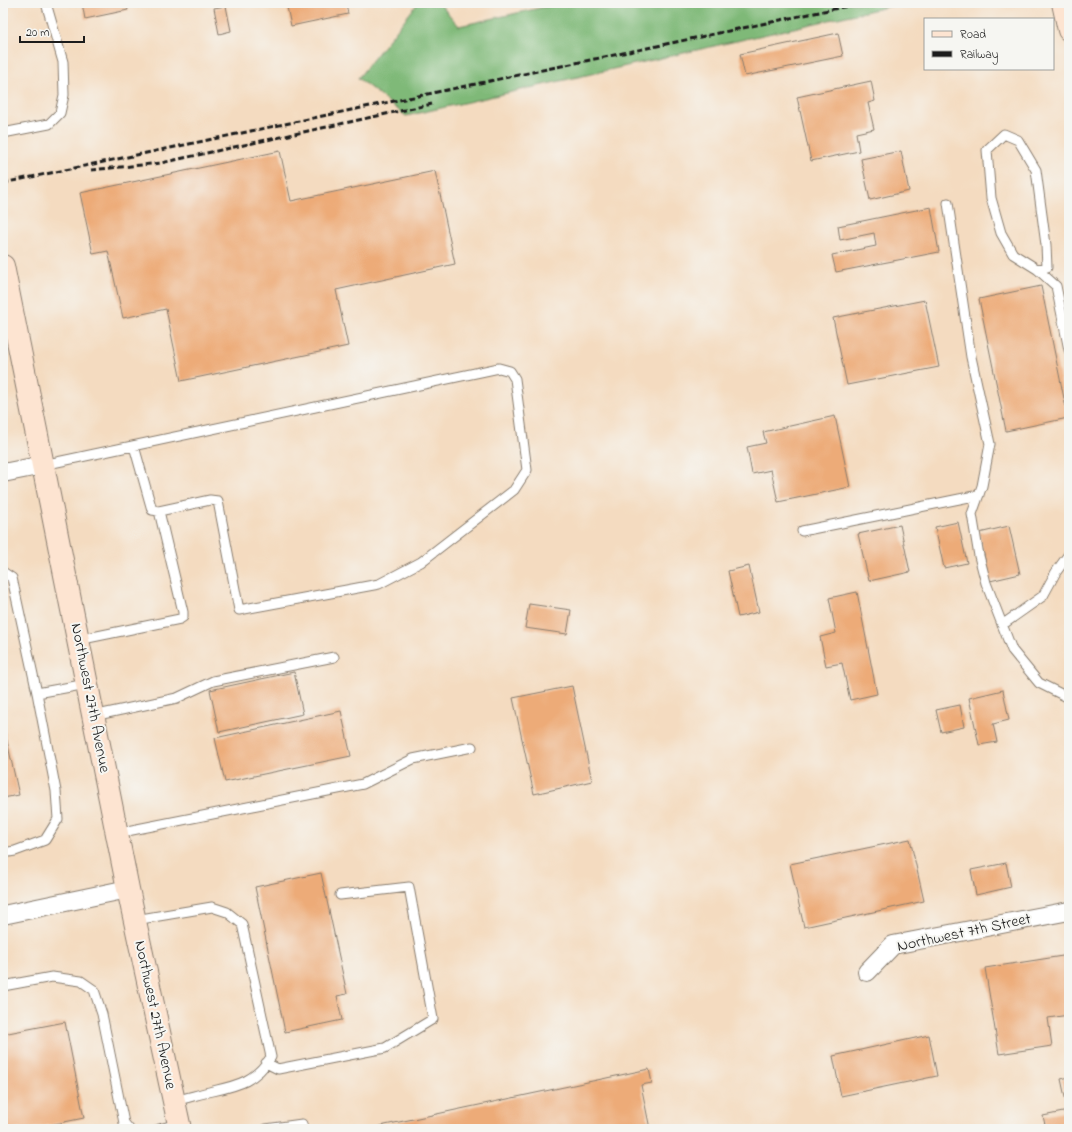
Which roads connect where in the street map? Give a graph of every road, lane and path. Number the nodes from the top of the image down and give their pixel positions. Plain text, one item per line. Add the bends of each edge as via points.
1 (46, 3) edge
2 (1063, 3) edge
3 (1069, 30) edge
4 (3, 133) edge
5 (948, 203) dead end
6 (3, 266) edge
7 (1037, 269) junction
8 (1069, 350) edge
9 (134, 446) junction
10 (43, 465) junction
11 (3, 473) edge
12 (978, 495) junction
13 (159, 511) junction
14 (802, 531) dead end
15 (1069, 554) edge
16 (3, 572) edge
17 (1002, 625) junction
18 (78, 640) junction
19 (334, 657) dead end
20 (87, 684) junction
21 (37, 693) junction
22 (1069, 698) edge
23 (93, 716) junction
24 (472, 747) dead end
25 (117, 833) junction
26 (3, 853) edge
27 (128, 889) junction
28 (340, 896) dead end
29 (1069, 911) edge
30 (3, 915) edge
31 (135, 920) junction
32 (868, 972) dead end
33 (3, 986) edge
34 (266, 1063) junction
35 (174, 1101) junction
36 (172, 1127) edge
37 (129, 1129) edge
38 (266, 1129) edge
39 (303, 1129) edge

1 - 4 lane via 63,62 64,95 60,113 48,124
2 - 3 main road
5 - 12 lane via 971,356 990,444
6 - 10 main road, Northwest 27th Avenue
7 - 7 lane via 1013,254 1001,234 991,198 987,150 1004,134 1018,140 1036,170 1047,267
7 - 8 lane via 1056,286
9 - 10 lane
9 - 13 lane via 150,505 152,510
9 - 13 lane via 499,368 510,371 515,379 527,470 514,490 421,562 379,584 239,610 218,501 210,500
10 - 11 street
10 - 18 main road, Northwest 27th Avenue
12 - 14 lane
12 - 17 lane via 972,514 979,556
13 - 18 lane via 183,617 180,620
15 - 17 lane via 1043,596
16 - 21 lane via 12,578
17 - 22 lane via 1012,650 1039,683
18 - 20 main road, Northwest 27th Avenue
19 - 23 lane via 213,681 177,698
20 - 21 lane
20 - 23 main road, Northwest 27th Avenue
21 - 26 lane via 56,791 58,818 45,840
23 - 25 main road, Northwest 27th Avenue
24 - 25 lane via 413,759 362,784
25 - 27 main road, Northwest 27th Avenue
27 - 30 street
27 - 31 main road, Northwest 27th Avenue
28 - 34 lane via 409,887 433,1019 385,1048 278,1069
29 - 32 street, Northwest 7th Street via 893,945
31 - 34 lane via 212,907 227,912 242,924 271,1057
31 - 35 main road, Northwest 27th Avenue
33 - 37 lane via 52,977 81,981 94,990 102,1014 124,1123
34 - 35 lane via 253,1077 239,1085
35 - 36 main road, Northwest 27th Avenue
38 - 39 lane via 302,1124

